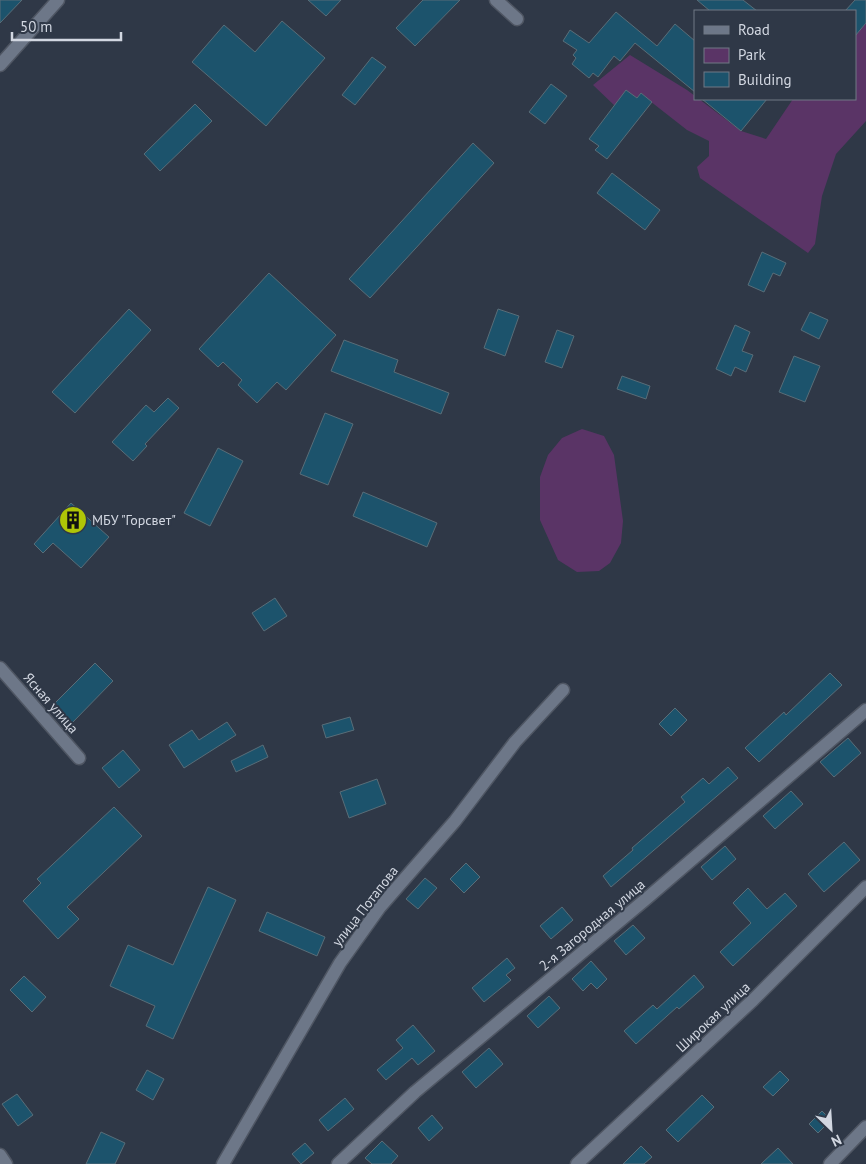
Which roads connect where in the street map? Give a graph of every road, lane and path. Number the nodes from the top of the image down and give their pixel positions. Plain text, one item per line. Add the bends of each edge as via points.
1 (58, 0) edge
2 (496, 0) edge
3 (517, 19) dead end
4 (0, 65) edge
5 (0, 668) edge
6 (563, 690) dead end
7 (866, 710) edge
8 (79, 758) dead end
9 (866, 888) edge
10 (866, 1127) edge
11 (0, 1155) edge
12 (6, 1164) edge
13 (223, 1164) edge
14 (338, 1164) edge
15 (578, 1164) edge
16 (830, 1164) edge

1 - 4 street
2 - 3 street
5 - 8 street, Ясная улица
6 - 13 street, улица Потапова via 515,742 340,963
7 - 14 street, 2-я Загородная улица via 415,1092
9 - 15 street, Широкая улица via 753,1000
10 - 16 street
11 - 12 street

